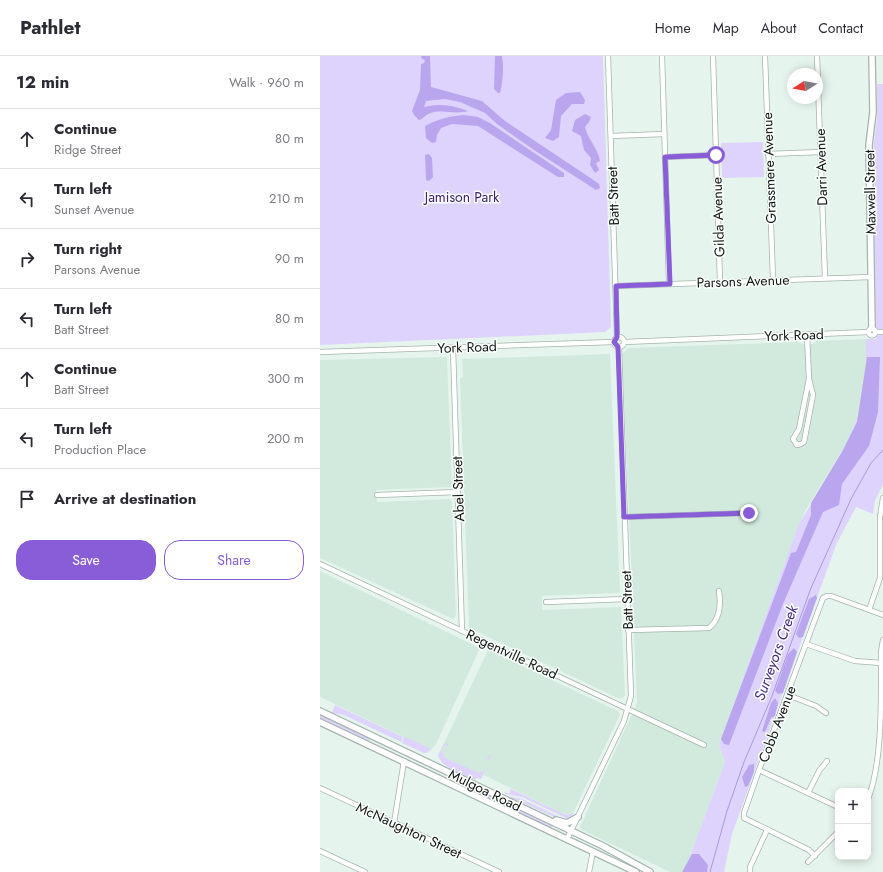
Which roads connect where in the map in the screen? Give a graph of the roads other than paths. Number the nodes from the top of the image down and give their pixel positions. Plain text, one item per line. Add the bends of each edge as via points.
1 (608, 56) edge
2 (662, 56) edge
3 (713, 56) edge
4 (765, 56) edge
5 (817, 56) edge
6 (872, 56) edge
7 (664, 134) junction
8 (610, 136) junction
9 (821, 152) junction
10 (768, 154) junction
11 (716, 155) junction
12 (665, 157) junction
13 (871, 277) junction
14 (825, 278) junction
15 (773, 280) junction
16 (720, 282) junction
17 (670, 284) junction
18 (616, 286) junction
19 (872, 331) junction
20 (883, 332) edge
21 (807, 335) junction
22 (617, 337) junction
23 (614, 342) junction
24 (624, 342) junction
25 (618, 347) junction
26 (453, 348) junction
27 (320, 352) edge
28 (809, 379) junction
29 (458, 492) junction
30 (377, 495) dead end
31 (883, 498) edge
32 (749, 513) dead end
33 (624, 517) junction
34 (320, 564) edge
35 (719, 591) dead end
36 (627, 599) junction
37 (546, 602) dead end
38 (869, 610) junction
39 (883, 615) edge
40 (628, 630) junction
41 (462, 631) junction
42 (883, 640) edge
43 (806, 644) junction
44 (881, 663) junction
45 (882, 676) edge
46 (788, 695) junction
47 (628, 709) junction
48 (320, 711) edge
49 (826, 713) dead end
50 (320, 722) edge
51 (704, 745) dead end
52 (882, 759) edge
53 (404, 761) junction
54 (827, 761) dead end
55 (759, 770) junction
56 (320, 788) edge
57 (871, 792) edge
58 (808, 793) junction
59 (511, 803) junction
60 (835, 806) edge
61 (578, 817) junction
62 (394, 823) junction
63 (767, 830) junction
64 (571, 831) junction
65 (835, 835) edge
66 (567, 839) junction
67 (320, 851) edge
68 (593, 851) junction
69 (815, 856) junction
70 (808, 862) dead end
71 (365, 872) edge
72 (499, 872) edge
73 (589, 872) edge
74 (636, 872) edge
75 (650, 872) edge
76 (750, 872) edge

1 - 8 street, Batt Street
2 - 7 street
3 - 11 street, Gilda Avenue
4 - 10 street, Grassmere Avenue
5 - 9 street, Darri Avenue
6 - 13 main road, Maxwell Street via 873,112 869,145
7 - 8 street
7 - 12 street
8 - 18 street, Batt Street
9 - 10 street
9 - 14 street, Darri Avenue
10 - 15 street, Grassmere Avenue
11 - 12 street
11 - 16 street, Gilda Avenue
12 - 17 street
13 - 14 street, Parsons Avenue
13 - 19 main road, Maxwell Street
14 - 15 street, Parsons Avenue
15 - 16 street, Parsons Avenue
16 - 17 street, Parsons Avenue
17 - 18 street, Parsons Avenue
18 - 22 street, Batt Street
19 - 20 street, York Road
19 - 21 street, York Road
21 - 24 street, York Road
21 - 28 street
22 - 23 street
22 - 24 street via 622,338
23 - 25 street
23 - 26 street, York Road
24 - 25 street
25 - 33 street, Batt Street
26 - 27 street, York Road
26 - 29 street, Abel Street
28 - 28 street via 813,397 804,442 797,445 793,440 799,429
29 - 30 street
29 - 41 street, Abel Street
31 - 38 street via 880,517 880,578
32 - 33 street
33 - 36 street, Batt Street
34 - 41 street, Regentville Road
35 - 40 street via 718,615 709,628
36 - 37 street
36 - 40 street, Batt Street
38 - 39 street
38 - 43 street, Cobb Avenue via 831,596 824,597
40 - 47 street, Batt Street via 631,691
41 - 47 street, Regentville Road
42 - 44 street
43 - 44 street via 855,661
43 - 46 street, Cobb Avenue
44 - 45 street
45 - 52 street
46 - 49 street via 816,706
46 - 55 street, Cobb Avenue
47 - 51 street, Regentville Road
47 - 61 street, Batt Street
48 - 59 main road, Mulgoa Road
50 - 53 main road, Mulgoa Road
52 - 57 street
53 - 62 street
53 - 66 main road, Mulgoa Road
54 - 58 street
55 - 58 street, Cobb Avenue
55 - 63 street via 743,816 747,821
56 - 62 street, McNaughton Street
58 - 60 street, Cobb Avenue
59 - 61 main road via 522,804 561,822 567,823
59 - 64 main road, Mulgoa Road
61 - 64 street, Batt Street
62 - 72 street, McNaughton Street
63 - 69 street via 809,850
63 - 76 street
64 - 66 street, Batt Street
64 - 75 main road, Mulgoa Road
65 - 69 street
66 - 68 main road, Mulgoa Road
67 - 71 street
68 - 73 street
68 - 74 main road, Mulgoa Road
69 - 70 street

